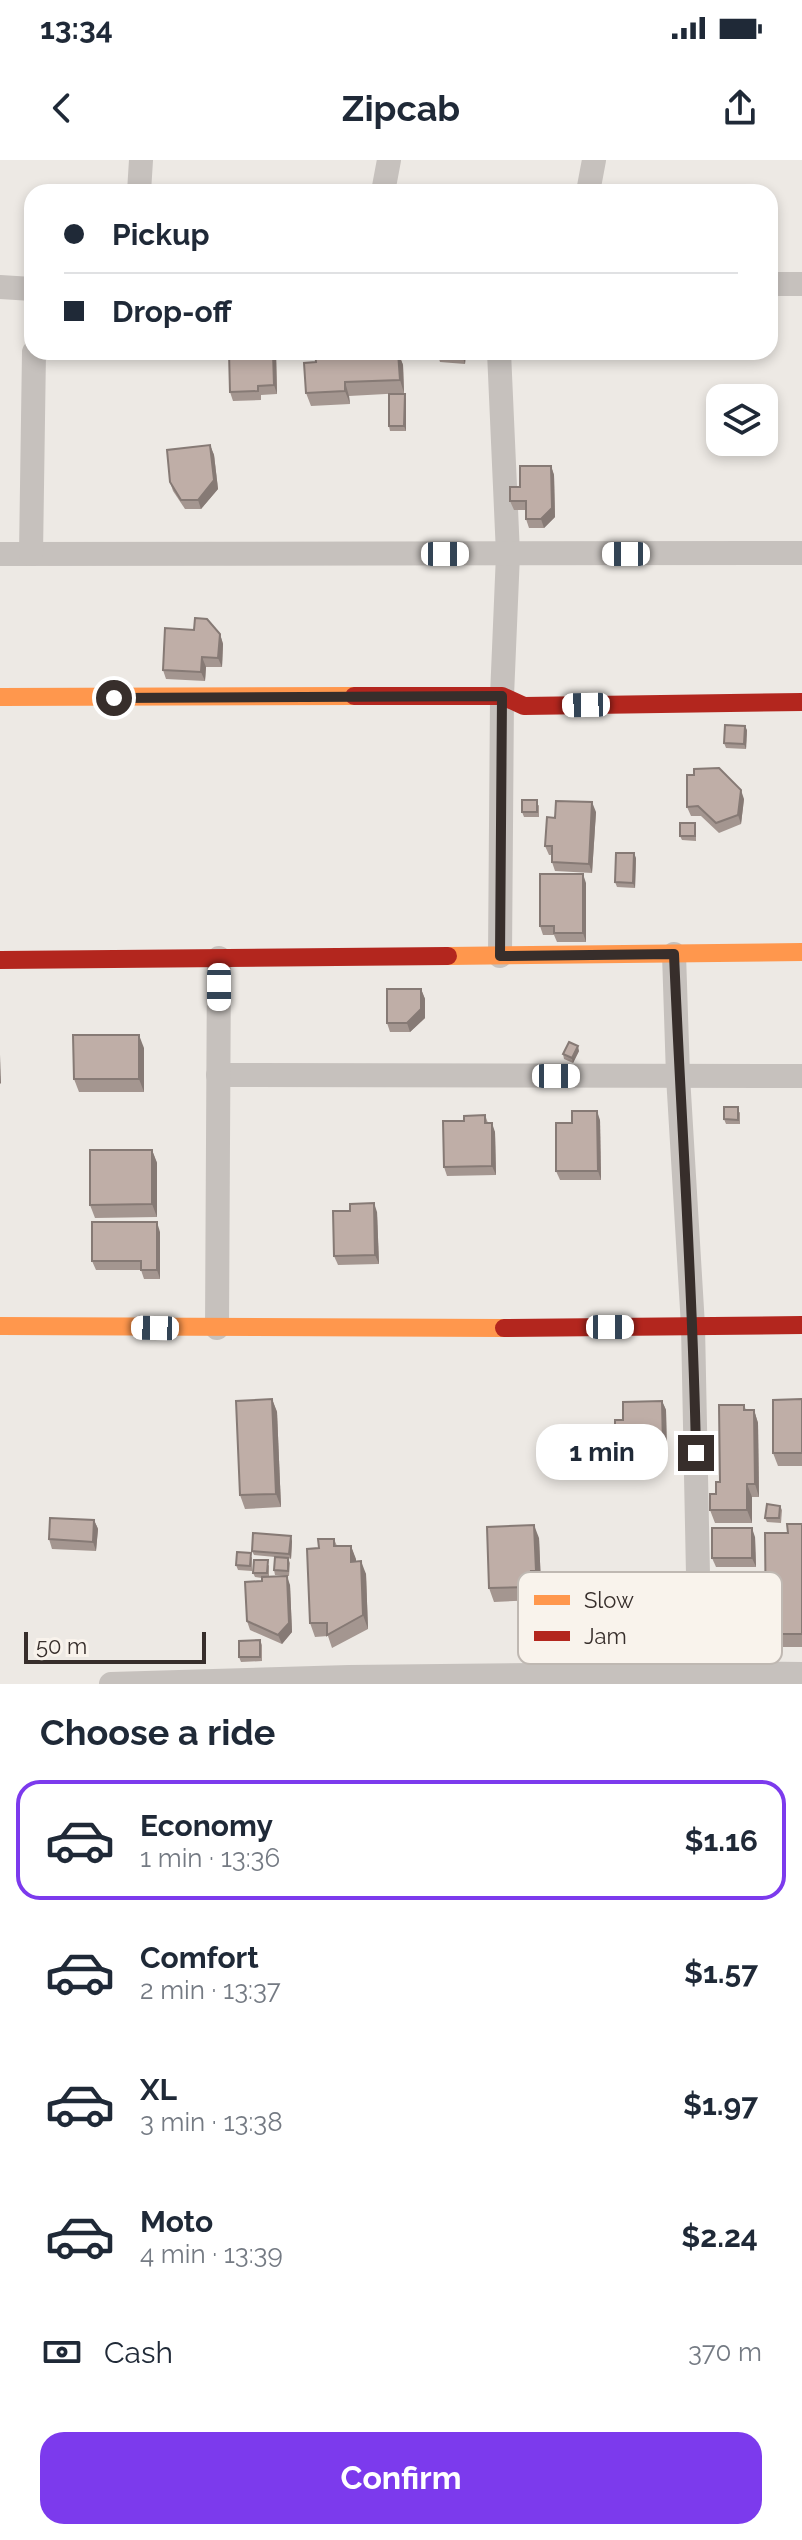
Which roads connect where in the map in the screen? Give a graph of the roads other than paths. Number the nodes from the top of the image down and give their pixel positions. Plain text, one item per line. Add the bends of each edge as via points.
1 (141, 160) edge
2 (389, 160) edge
3 (594, 160) edge
4 (140, 184) edge
5 (384, 184) edge
6 (590, 184) edge
7 (778, 284) edge
8 (802, 284) edge
9 (0, 287) edge
10 (24, 288) edge
11 (34, 360) edge
12 (499, 360) edge
13 (802, 553) edge
14 (0, 554) edge
15 (31, 554) junction
16 (508, 554) junction
17 (502, 696) junction
18 (0, 697) edge
19 (802, 702) edge
20 (802, 952) edge
21 (674, 954) junction
22 (500, 956) junction
23 (219, 958) junction
24 (0, 960) edge
25 (218, 1075) junction
26 (678, 1076) junction
27 (802, 1076) edge
28 (802, 1325) edge
29 (0, 1326) edge
30 (693, 1326) junction
31 (217, 1328) junction
32 (698, 1572) edge
33 (700, 1664) edge
34 (700, 1674) junction
35 (802, 1674) edge
36 (111, 1684) edge

1 - 4 street
2 - 5 street
3 - 6 street
7 - 8 street
9 - 10 street
11 - 15 street
12 - 16 street
13 - 16 street
14 - 15 street
15 - 16 street
16 - 17 street
17 - 18 street
17 - 19 street via 524,706
17 - 22 street
20 - 21 street
21 - 22 street
21 - 26 street
22 - 23 street
23 - 24 street
23 - 25 street
25 - 26 street
25 - 31 street
26 - 27 street
26 - 30 street
28 - 30 street
29 - 31 street
30 - 31 street
30 - 32 street
33 - 34 street
34 - 35 street
34 - 36 street

